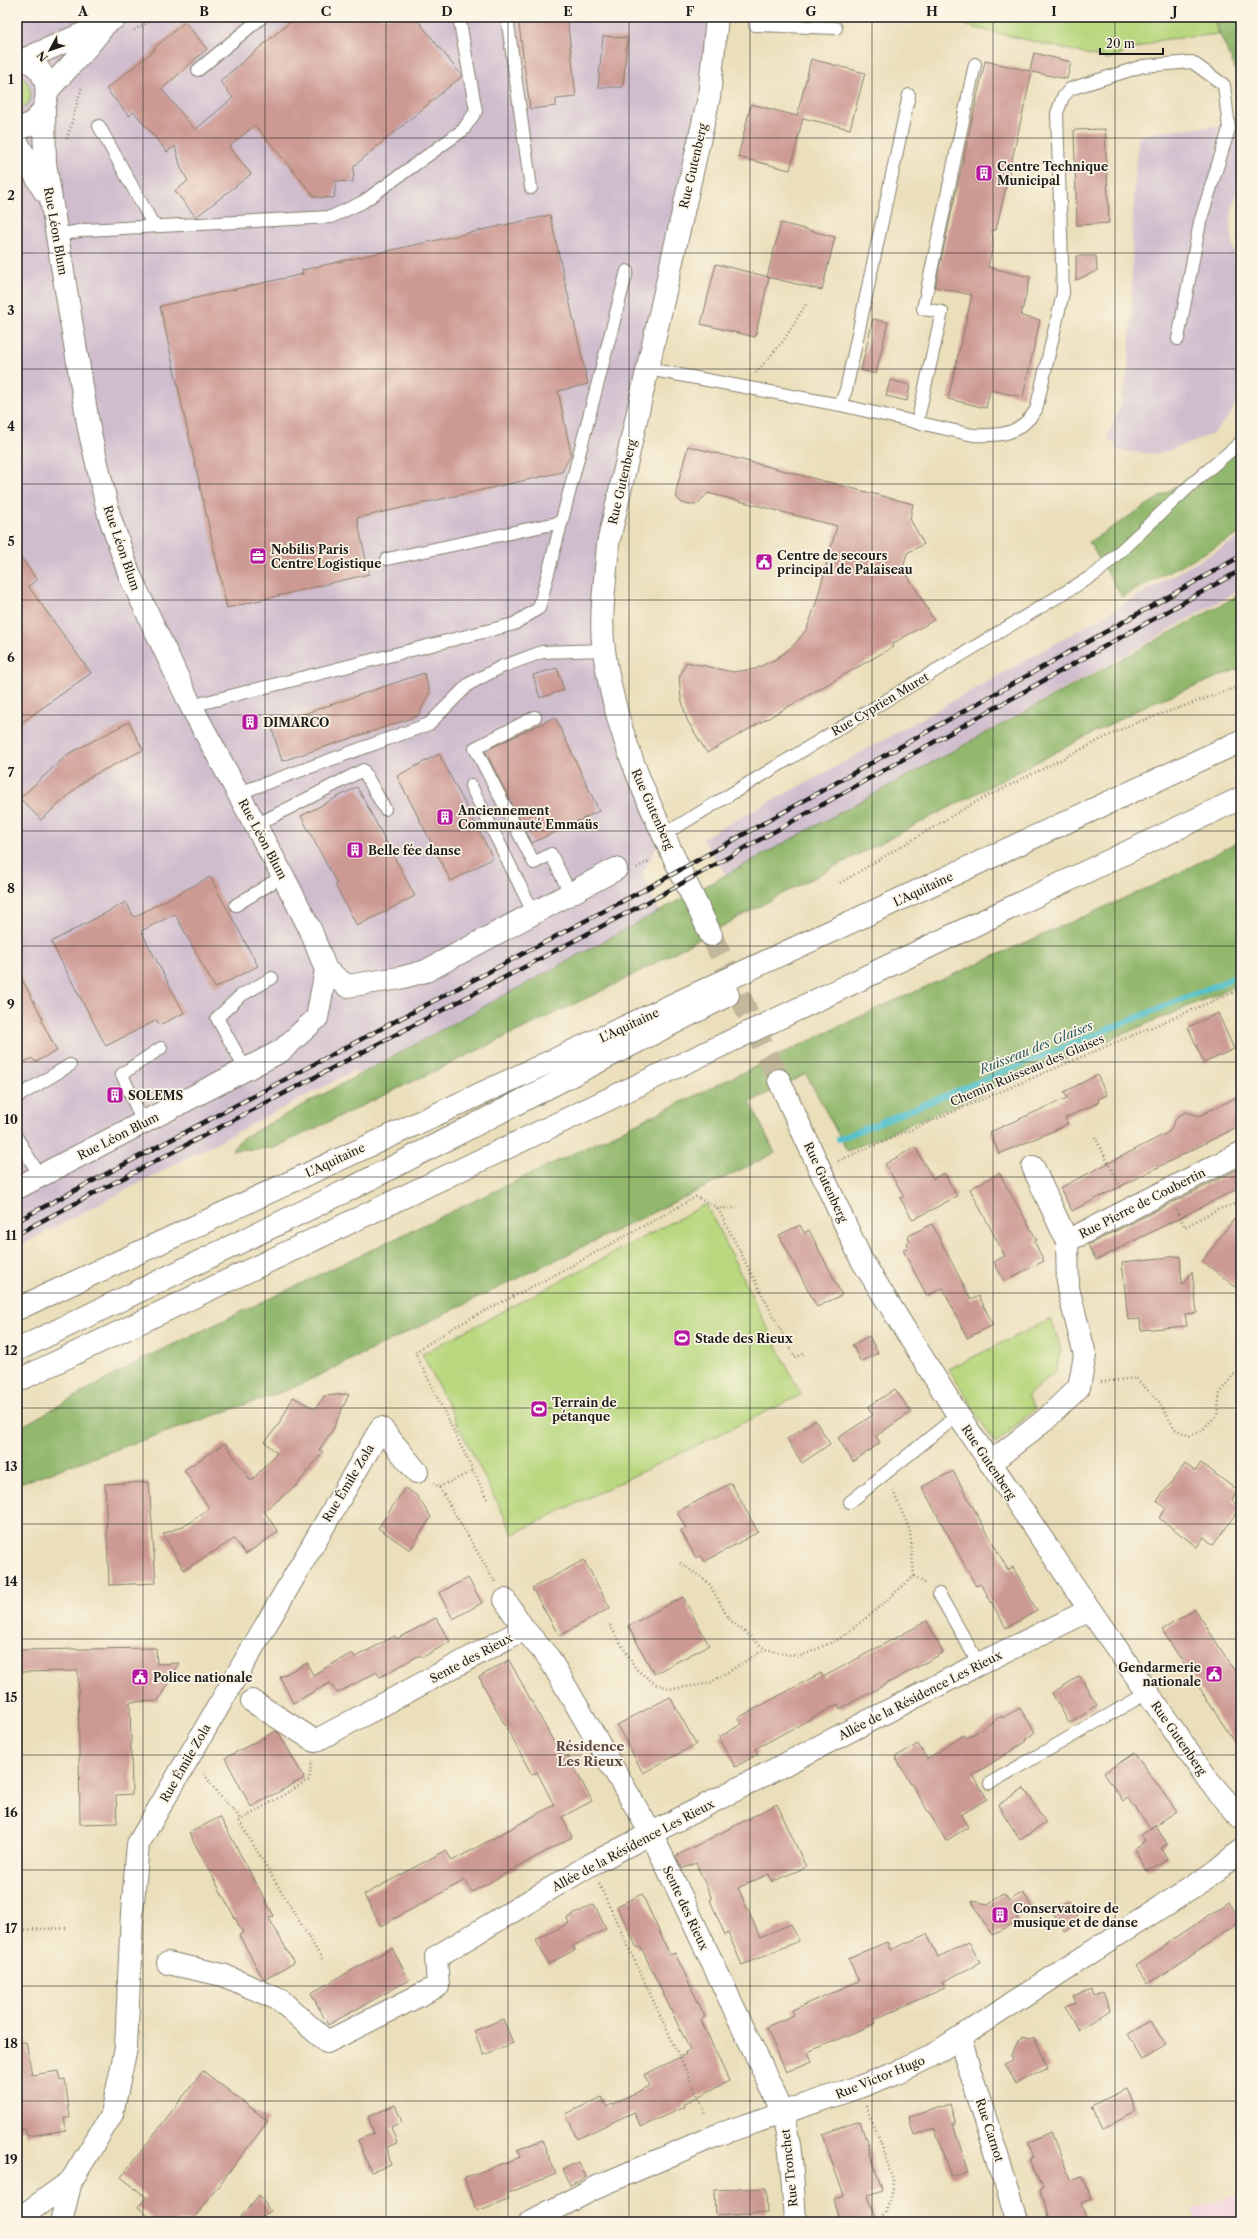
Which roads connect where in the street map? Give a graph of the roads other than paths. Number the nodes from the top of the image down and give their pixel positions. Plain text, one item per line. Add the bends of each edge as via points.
1 (262, 17) edge
2 (459, 17) edge
3 (507, 17) edge
4 (717, 17) edge
5 (755, 17) edge
6 (110, 20) edge
7 (836, 28) dead end
8 (19, 58) edge
9 (974, 64) dead end
10 (198, 70) dead end
11 (909, 95) dead end
12 (46, 100) junction
13 (99, 126) dead end
14 (17, 128) edge
15 (17, 142) edge
16 (531, 188) dead end
17 (52, 204) junction
18 (154, 226) junction
19 (58, 235) junction
20 (627, 271) dead end
21 (1178, 339) dead end
22 (648, 369) junction
23 (840, 405) junction
24 (917, 424) junction
25 (1241, 442) edge
26 (562, 522) junction
27 (387, 559) dead end
28 (604, 650) junction
29 (191, 706) junction
30 (535, 717) dead end
31 (1241, 741) edge
32 (471, 786) dead end
33 (239, 793) junction
34 (1241, 798) edge
35 (385, 809) dead end
36 (256, 825) junction
37 (663, 835) junction
38 (616, 870) dead end
39 (283, 876) junction
40 (570, 893) junction
41 (236, 905) dead end
42 (533, 912) junction
43 (711, 935) tunnel mouth
44 (787, 952) junction
45 (326, 970) junction
46 (272, 978) dead end
47 (161, 1048) dead end
48 (70, 1065) dead end
49 (246, 1070) junction
50 (779, 1080) tunnel mouth
51 (17, 1097) edge
52 (143, 1123) junction
53 (17, 1138) edge
54 (1241, 1153) edge
55 (1033, 1167) dead end
56 (40, 1176) junction
57 (17, 1188) edge
58 (1067, 1241) junction
59 (17, 1309) edge
60 (17, 1350) edge
61 (17, 1381) edge
62 (958, 1415) junction
63 (990, 1463) junction
64 (417, 1472) dead end
65 (850, 1502) dead end
66 (939, 1594) dead end
67 (505, 1600) road end
68 (1090, 1610) junction
69 (524, 1629) junction
70 (979, 1664) junction
71 (1147, 1693) junction
72 (252, 1701) dead end
73 (990, 1783) dead end
74 (1241, 1818) edge
75 (652, 1834) junction
76 (1241, 1851) edge
77 (168, 1963) dead end
78 (960, 2039) junction
79 (783, 2114) junction
80 (71, 2181) junction
81 (19, 2220) edge
82 (62, 2222) edge
83 (530, 2222) edge
84 (795, 2222) edge
85 (1018, 2222) edge

1 - 10 lane
2 - 18 lane via 476,111 463,130 363,202 331,217
3 - 16 lane
4 - 22 main road, Rue Gutenberg via 709,97
5 - 7 lane via 755,25
6 - 8 main road
6 - 12 main road via 73,60
8 - 12 main road via 40,72
9 - 24 lane via 923,308 942,312
11 - 23 lane via 846,390
12 - 14 main road via 30,124
12 - 17 main road, Rue Léon Blum via 45,163
13 - 18 lane
15 - 17 main road
17 - 19 main road, Rue Léon Blum
18 - 19 lane via 85,230
19 - 29 main road, Rue Léon Blum via 89,429 110,514 130,576
20 - 26 lane
21 - 24 lane via 1200,222 1229,129 1224,85 1192,62 1143,66 1070,89 1063,97 1057,113 1063,293 1036,410 1029,421 1011,433 991,436
22 - 23 lane
22 - 28 main road, Rue Gutenberg via 608,544 603,607
23 - 24 lane
25 - 37 lane, Rue Cyprien Muret via 1194,482 1097,573
26 - 27 lane
26 - 29 lane via 539,608 514,624
28 - 33 lane via 542,652 501,667 469,684 429,724
28 - 37 main road, Rue Gutenberg via 628,753
29 - 33 main road, Rue Léon Blum
30 - 40 lane via 475,748 534,863 551,854
31 - 44 main road, L'Aquitaine
32 - 42 lane
33 - 36 main road, Rue Léon Blum
34 - 61 main road
35 - 36 lane via 362,770
36 - 39 main road, Rue Léon Blum
37 - 43 main road, Rue Gutenberg
38 - 40 main road
39 - 41 lane
39 - 45 main road, Rue Léon Blum via 311,931
40 - 42 main road
42 - 45 main road via 426,970 413,974 347,986
44 - 59 main road, L'Aquitaine
44 - 60 main road via 745,986 350,1189
45 - 49 main road, Rue Léon Blum via 317,1018 281,1051
46 - 49 lane via 240,996 217,1018
47 - 52 lane via 122,1074
48 - 51 lane
49 - 52 main road, Rue Léon Blum
50 - 62 main road, Rue Gutenberg via 861,1259
52 - 56 main road, Rue Léon Blum
53 - 56 lane
54 - 58 main road, Rue Pierre de Coubertin
55 - 58 main road
56 - 57 main road, Rue Léon Blum
58 - 63 main road, Rue Pierre de Coubertin via 1068,1288 1085,1355 1079,1387 1040,1424
62 - 63 main road, Rue Gutenberg
62 - 65 lane
63 - 68 main road, Rue Gutenberg
64 - 80 main road, Rue Émile Zola via 381,1428 138,1844 126,2048 112,2114
66 - 70 lane
67 - 69 main road
68 - 70 main road, Allée de la Résidence Les Rieux
68 - 71 main road, Rue Gutenberg
69 - 72 main road, Sente des Rieux via 315,1741
69 - 75 main road, Sente des Rieux via 549,1658
70 - 75 main road, Allée de la Résidence Les Rieux
71 - 73 lane
71 - 74 main road, Rue Gutenberg via 1209,1781
75 - 77 main road, Allée de la Résidence Les Rieux via 590,1865 436,1957 438,1986 327,2042 280,2000 223,1975
75 - 79 main road, Sente des Rieux
76 - 78 main road, Rue Victor Hugo via 1217,1871
78 - 79 main road, Rue Victor Hugo via 898,2072
78 - 85 main road, Rue Carnot
79 - 83 main road, Rue Victor Hugo via 717,2135 599,2186
79 - 84 main road, Rue Tronchet via 790,2152
80 - 81 main road
80 - 82 main road

